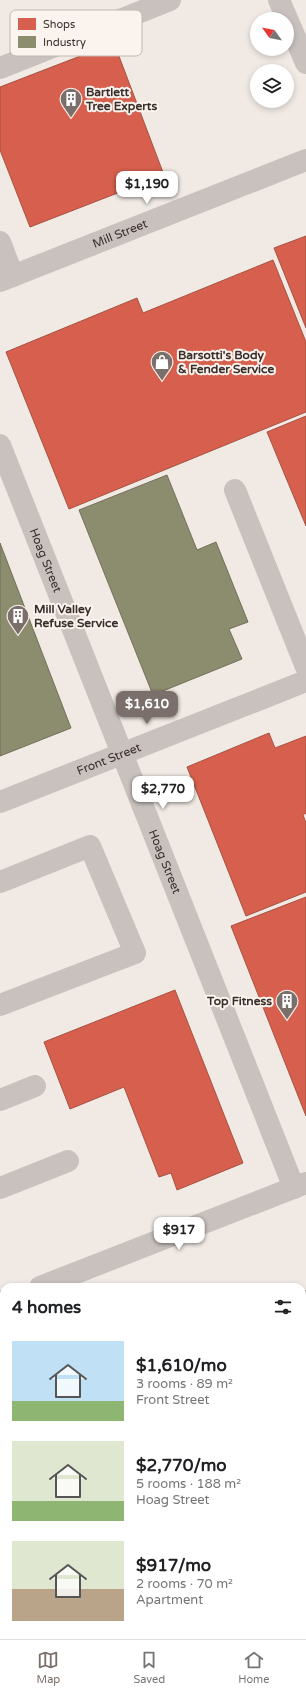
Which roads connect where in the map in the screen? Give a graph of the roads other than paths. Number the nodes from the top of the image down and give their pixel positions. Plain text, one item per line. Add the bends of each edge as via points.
1 (170, 0) edge
2 (279, 0) edge
3 (142, 11) edge
4 (30, 56) edge
5 (306, 63) edge
6 (0, 68) edge
7 (306, 160) edge
8 (0, 242) edge
9 (7, 278) edge
10 (0, 445) edge
11 (235, 490) dead end
12 (306, 667) edge
13 (306, 680) edge
14 (122, 754) junction
15 (0, 802) edge
16 (0, 882) edge
17 (0, 1005) edge
18 (35, 1086) dead end
19 (0, 1100) edge
20 (68, 1161) dead end
21 (300, 1186) edge
22 (0, 1188) edge
23 (50, 1283) edge

1 - 3 street
2 - 5 street
4 - 6 street
7 - 9 street, Mill Street
8 - 9 street
10 - 14 street, Hoag Street
11 - 12 street
13 - 14 street, Front Street
14 - 15 street, Front Street
14 - 21 street, Hoag Street
16 - 17 street via 90,846 135,953
18 - 19 street
20 - 22 street
21 - 23 street

